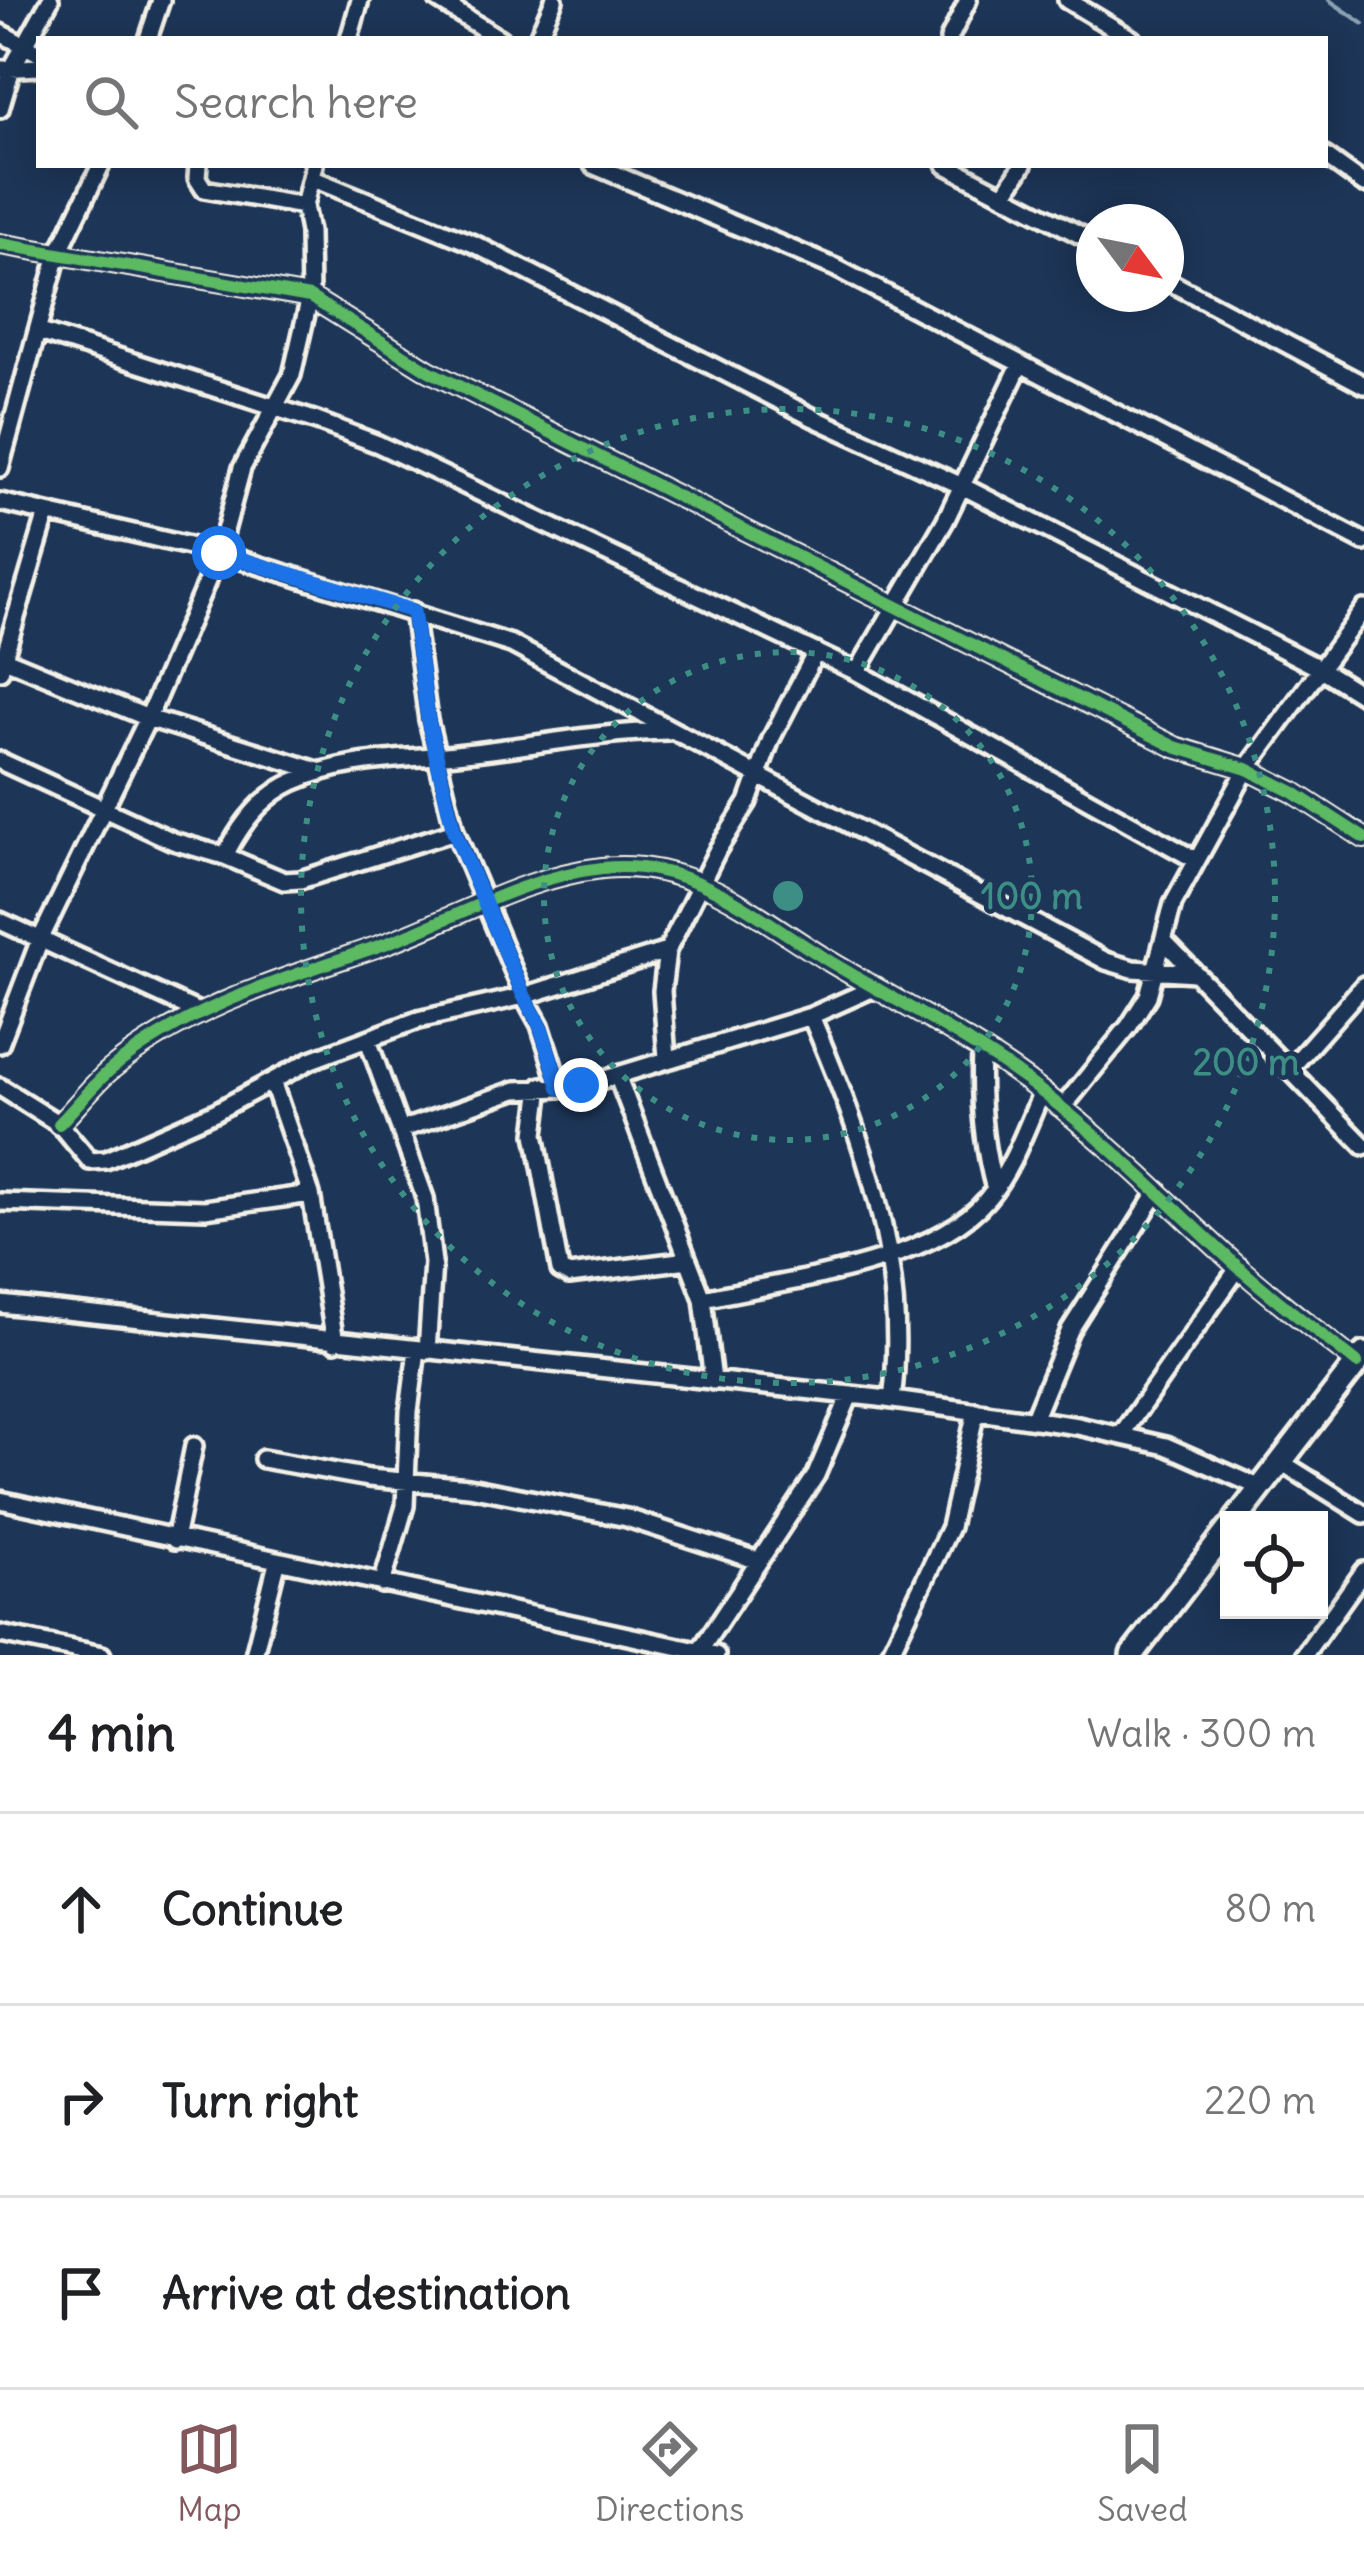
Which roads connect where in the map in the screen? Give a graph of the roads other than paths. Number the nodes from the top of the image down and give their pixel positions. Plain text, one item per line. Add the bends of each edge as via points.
1 (50, 0) edge
2 (160, 0) edge
3 (360, 0) edge
4 (438, 0) edge
5 (554, 0) edge
6 (968, 0) edge
7 (1067, 0) edge
8 (1106, 32) edge
9 (0, 33) edge
10 (36, 36) edge
11 (149, 36) edge
12 (350, 36) edge
13 (495, 36) edge
14 (538, 36) edge
15 (950, 36) edge
16 (31, 49) edge
17 (36, 67) edge
18 (6, 68) edge
19 (0, 110) edge
20 (1328, 158) edge
21 (99, 168) edge
22 (198, 168) edge
23 (600, 168) edge
24 (952, 168) edge
25 (1021, 168) edge
26 (313, 171) edge
27 (1364, 184) edge
28 (1004, 195) junction
29 (304, 206) junction
30 (1076, 233) edge
31 (0, 244) edge
32 (58, 254) junction
33 (1184, 290) edge
34 (310, 297) junction
35 (37, 331) junction
36 (1020, 365) junction
37 (1364, 385) edge
38 (278, 408) junction
39 (0, 468) edge
40 (962, 486) junction
41 (0, 502) edge
42 (47, 513) junction
43 (1364, 542) edge
44 (219, 553) junction
45 (894, 607) junction
46 (1364, 609) edge
47 (413, 611) junction
48 (816, 652) junction
49 (1, 662) edge
50 (1319, 668) junction
51 (857, 672) junction
52 (1364, 696) edge
53 (148, 718) junction
54 (673, 731) junction
55 (435, 756) junction
56 (0, 761) edge
57 (1247, 769) junction
58 (321, 772) junction
59 (755, 776) junction
60 (104, 811) junction
61 (454, 831) junction
62 (1364, 838) edge
63 (225, 856) junction
64 (1194, 859) junction
65 (700, 882) junction
66 (486, 901) junction
67 (0, 921) edge
68 (39, 942) junction
69 (1165, 942) junction
70 (668, 951) junction
71 (1157, 973) junction
72 (1195, 973) junction
73 (1364, 985) edge
74 (876, 987) junction
75 (524, 996) junction
76 (201, 1013) junction
77 (811, 1016) junction
78 (368, 1040) junction
79 (0, 1044) edge
80 (981, 1052) junction
81 (667, 1058) junction
82 (1289, 1070) junction
83 (617, 1075) junction
84 (272, 1081) junction
85 (541, 1086) junction
86 (0, 1087) edge
87 (560, 1088) junction
88 (1042, 1092) junction
89 (1062, 1108) junction
90 (59, 1124) junction
91 (403, 1129) junction
92 (1364, 1146) edge
93 (995, 1189) junction
94 (1159, 1191) junction
95 (311, 1194) junction
96 (0, 1202) edge
97 (889, 1258) junction
98 (688, 1261) junction
99 (1239, 1267) junction
100 (703, 1299) junction
101 (0, 1304) edge
102 (335, 1342) junction
103 (422, 1351) junction
104 (1361, 1359) edge
105 (713, 1381) junction
106 (850, 1395) junction
107 (892, 1400) junction
108 (976, 1411) junction
109 (1033, 1420) junction
110 (1121, 1435) junction
111 (194, 1446) dead end
112 (263, 1460) dead end
113 (1281, 1462) junction
114 (409, 1479) junction
115 (1261, 1488) junction
116 (0, 1500) edge
117 (1243, 1511) edge
118 (1364, 1514) edge
119 (175, 1540) junction
120 (1220, 1541) edge
121 (759, 1561) junction
122 (277, 1563) junction
123 (1364, 1571) edge
124 (382, 1584) junction
125 (0, 1634) edge
126 (704, 1654) edge
127 (102, 1655) edge
128 (254, 1655) edge
129 (889, 1655) edge
130 (1132, 1655) edge
131 (1304, 1655) edge

1 - 10 street
2 - 11 street
3 - 12 street
4 - 13 street
5 - 14 street
6 - 15 street
7 - 8 street
9 - 16 street
16 - 18 street
17 - 18 street
18 - 19 street
20 - 27 street
21 - 32 street
22 - 29 street via 204,189
23 - 36 street via 836,268
24 - 28 street
25 - 28 street
26 - 29 street
26 - 40 street
28 - 30 street
29 - 34 street
31 - 32 street
32 - 34 street
32 - 35 street
33 - 37 street
34 - 38 street
34 - 45 street via 429,371
35 - 38 street
35 - 39 street
36 - 40 street
36 - 43 street
38 - 44 street via 242,469
38 - 48 street via 378,444
40 - 45 street
40 - 50 street
41 - 42 street
42 - 44 street
42 - 49 street
44 - 47 street
44 - 53 street
45 - 51 street
45 - 57 street via 1175,747
46 - 50 street
47 - 54 street via 511,644
47 - 55 street
48 - 51 street
48 - 59 street
49 - 53 street
50 - 52 street
50 - 57 street
51 - 64 street
53 - 58 street
53 - 60 street
54 - 55 street via 604,732
54 - 59 street
55 - 58 street
55 - 61 street
56 - 60 street
57 - 62 street
57 - 64 street
58 - 63 street via 260,805
59 - 65 street
59 - 71 street via 1106,961
60 - 63 street
60 - 68 street
61 - 63 street via 290,882
61 - 66 street
64 - 69 street
65 - 66 street via 603,868
65 - 70 street
65 - 74 street
66 - 75 street
66 - 76 street
67 - 68 street
68 - 76 street
68 - 79 street
69 - 71 street
69 - 72 street
70 - 75 street
70 - 81 street
71 - 72 street
71 - 89 street via 1129,1026
72 - 82 street
73 - 82 street
74 - 77 street
74 - 80 street
75 - 78 street
75 - 87 street
76 - 90 street via 106,1074
77 - 81 street
77 - 97 street via 861,1137
78 - 84 street
78 - 91 street
80 - 88 street
80 - 93 street via 983,1132
81 - 83 street
82 - 92 street
83 - 87 street
83 - 98 street
84 - 90 street via 106,1160 87,1159
84 - 95 street
85 - 87 street
85 - 91 street
85 - 98 street via 535,1134 560,1270
86 - 90 street
88 - 89 street
88 - 93 street
89 - 94 street
91 - 103 street via 433,1262
93 - 97 street via 960,1225
94 - 99 street
94 - 109 street via 1070,1330
95 - 96 street via 205,1209
95 - 102 street
97 - 100 street
97 - 107 street via 898,1336
98 - 100 street
99 - 104 street
99 - 110 street
100 - 105 street
101 - 102 street
102 - 103 street
103 - 105 street
103 - 114 street via 409,1411
104 - 113 main road
105 - 106 street
106 - 107 street
106 - 121 street via 816,1475
107 - 108 street
108 - 109 street
108 - 129 street via 950,1527
109 - 110 street
110 - 115 street via 1200,1458
111 - 119 street
112 - 114 street
113 - 115 main road
113 - 118 street
114 - 121 street via 627,1518
114 - 124 street
115 - 117 main road
116 - 119 street
119 - 122 street
120 - 130 main road
121 - 126 street
122 - 124 street
122 - 128 street
123 - 131 street
124 - 126 street
125 - 127 street

